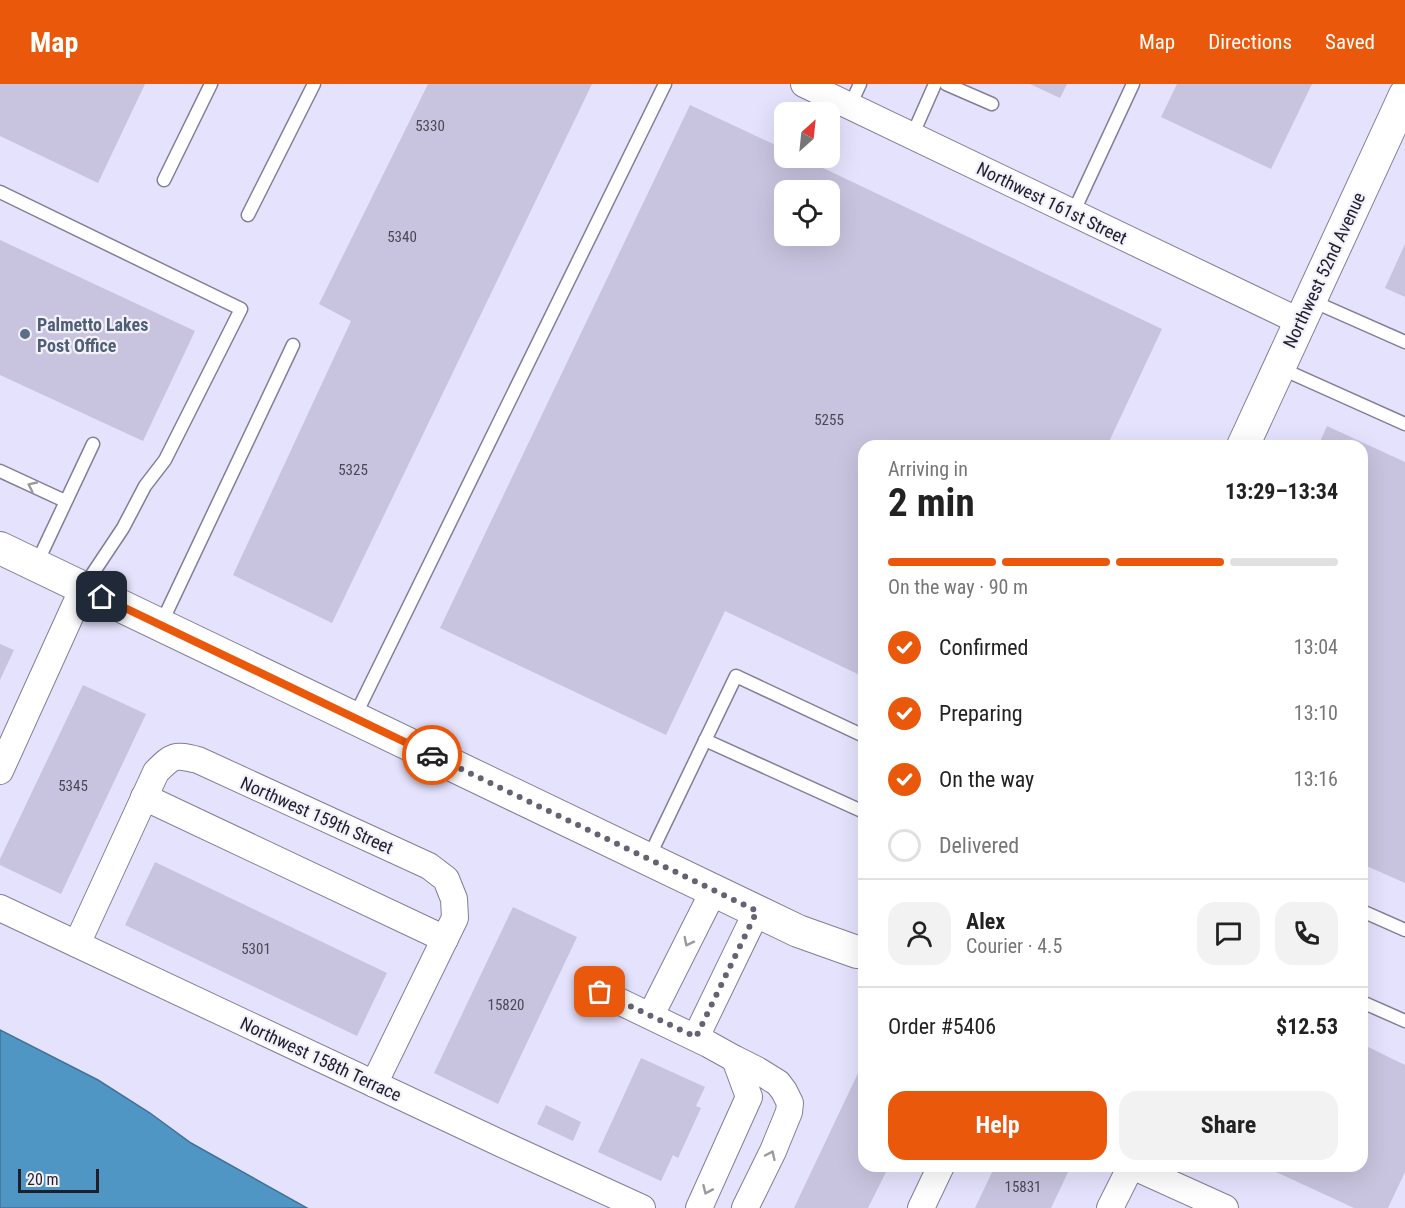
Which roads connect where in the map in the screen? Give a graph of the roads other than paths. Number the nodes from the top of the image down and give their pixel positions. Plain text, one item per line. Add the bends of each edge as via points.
1 (211, 84) edge
2 (314, 84) edge
3 (665, 84) edge
4 (804, 84) edge
5 (935, 84) edge
6 (946, 84) edge
7 (1133, 84) edge
8 (855, 95) edge
9 (1405, 95) edge
10 (992, 104) dead end
11 (912, 136) junction
12 (164, 180) dead end
13 (0, 192) edge
14 (1073, 213) junction
15 (248, 215) dead end
16 (1306, 311) junction
17 (1405, 342) edge
18 (293, 345) dead end
19 (1279, 367) junction
20 (1405, 424) edge
21 (1246, 440) edge
22 (93, 444) dead end
23 (0, 471) edge
24 (65, 501) junction
25 (0, 548) edge
26 (36, 565) junction
27 (83, 588) junction
28 (160, 625) junction
29 (354, 718) junction
30 (858, 733) edge
31 (705, 740) junction
32 (0, 771) edge
33 (144, 797) junction
34 (858, 809) edge
35 (648, 859) junction
36 (714, 890) junction
37 (0, 908) edge
38 (757, 911) junction
39 (1368, 914) edge
40 (1405, 930) edge
41 (445, 939) junction
42 (77, 944) junction
43 (858, 952) edge
44 (600, 992) dead end
45 (1368, 1005) edge
46 (651, 1015) junction
47 (1405, 1022) edge
48 (696, 1037) junction
49 (735, 1059) junction
50 (375, 1084) junction
51 (938, 1172) edge
52 (1128, 1172) edge
53 (1144, 1172) edge
54 (642, 1208) edge
55 (699, 1208) edge
56 (745, 1208) edge
57 (921, 1208) edge
58 (1110, 1208) edge
59 (1225, 1208) edge

1 - 12 lane
2 - 15 lane
3 - 29 lane
4 - 8 street, Northwest 161st Street
5 - 11 lane
6 - 10 lane
7 - 14 lane
8 - 11 street, Northwest 161st Street
9 - 16 street, Northwest 52nd Avenue
11 - 14 street, Northwest 161st Street
13 - 27 lane via 241,309 165,460
14 - 16 street, Northwest 161st Street
16 - 17 lane
16 - 19 street, Northwest 52nd Avenue
18 - 28 lane
19 - 20 lane
19 - 21 street, Northwest 52nd Avenue
22 - 24 lane
24 -> 23 lane
24 - 26 lane
25 - 26 street
26 - 27 street
27 - 28 street
27 - 32 street
28 - 29 street
29 - 35 street
30 - 31 lane via 736,676
31 - 34 lane
31 - 35 lane
33 - 41 street
33 - 41 street, Northwest 159th Street via 156,771 170,758 182,756 429,866 446,879 454,899 455,918
33 - 42 street, Northwest 159th Street
35 - 36 street
36 - 38 street
36 -> 46 street
37 - 42 street, Northwest 158th Terrace
38 - 43 street via 798,931
38 - 48 street
39 - 40 lane
41 - 50 street, Northwest 159th Street
42 - 50 street, Northwest 158th Terrace
44 - 46 street
45 - 47 lane
46 - 48 street
48 - 49 street
49 -> 55 street via 749,1097
56 -> 49 street via 774,1151 790,1103 778,1083
50 - 54 street, Northwest 158th Terrace
51 - 57 street
52 - 58 street
53 - 59 street

